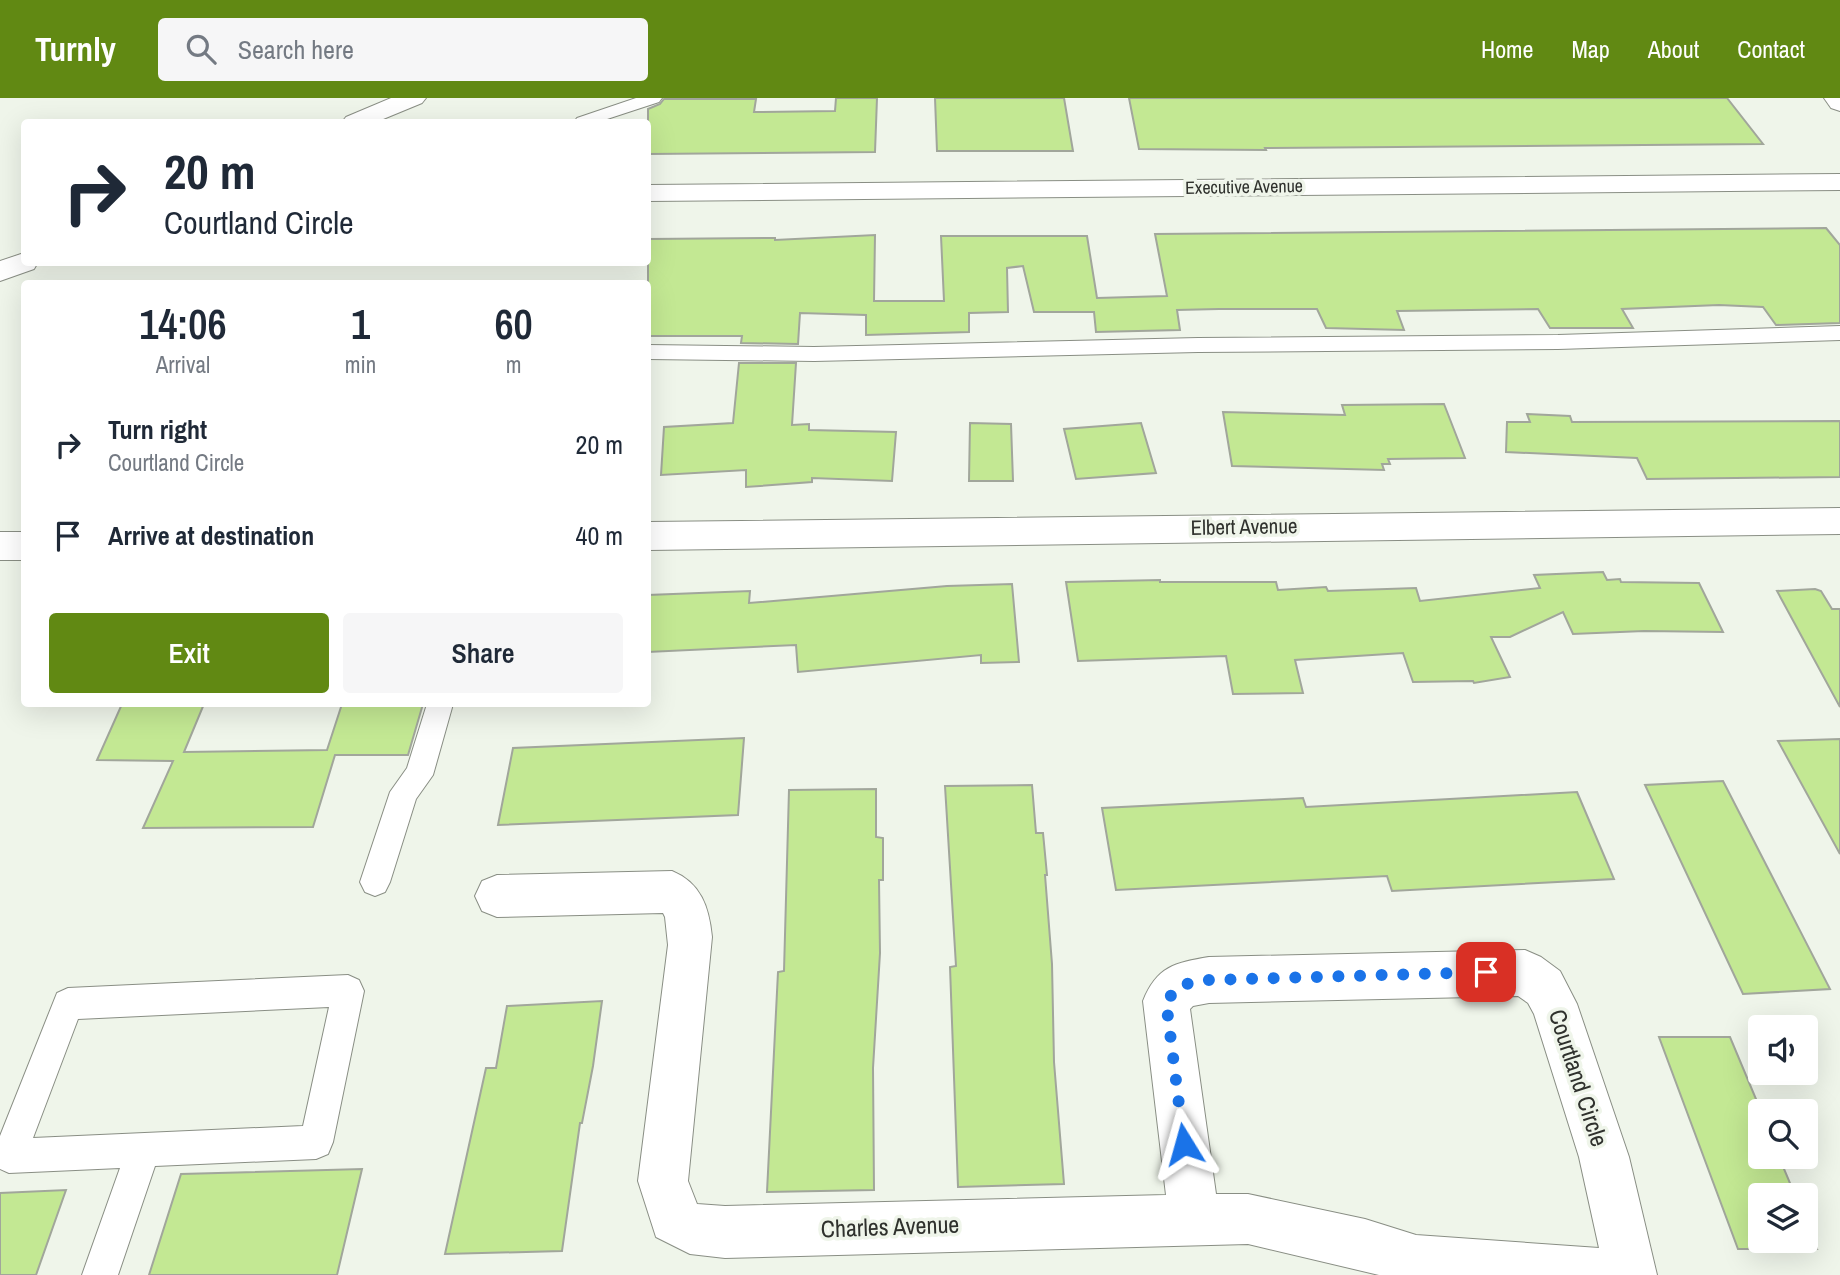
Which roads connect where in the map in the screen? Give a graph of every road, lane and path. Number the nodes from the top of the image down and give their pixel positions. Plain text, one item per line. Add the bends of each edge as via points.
1 (653, 98) edge
2 (1837, 98) edge
3 (406, 101) edge
4 (1840, 103) edge
5 (362, 119) edge
6 (375, 119) edge
7 (592, 119) edge
8 (1840, 182) edge
9 (651, 194) edge
10 (21, 263) edge
11 (0, 272) edge
12 (1840, 334) edge
13 (651, 352) edge
14 (1840, 521) edge
15 (651, 536) edge
16 (0, 546) edge
17 (21, 546) edge
18 (439, 707) edge
19 (376, 882) dead end
20 (497, 895) dead end
21 (143, 1151) junction
22 (1194, 1220) junction
23 (1417, 1268) edge
24 (100, 1275) edge
25 (1614, 1275) edge
26 (1631, 1275) edge

1 - 7 lane
2 - 4 street
3 - 5 street
3 - 6 street
8 - 9 street, Executive Avenue
10 - 11 street
12 - 13 lane via 814,354
14 - 15 street, Elbert Avenue
16 - 17 street
18 - 19 lane via 419,775 404,792
20 - 22 street, Charles Avenue via 672,892 681,900 688,916 690,945 663,1181 674,1219 690,1230
21 - 21 lane via 316,1142 348,991 68,1004 9,1156
21 - 24 lane
22 - 23 street, Charles Avenue via 1248,1219 1365,1245
22 - 26 street, Courtland Circle via 1166,1001 1181,985 1209,980 1525,972 1544,987 1554,1004 1604,1157
23 - 25 street, Charles Avenue

